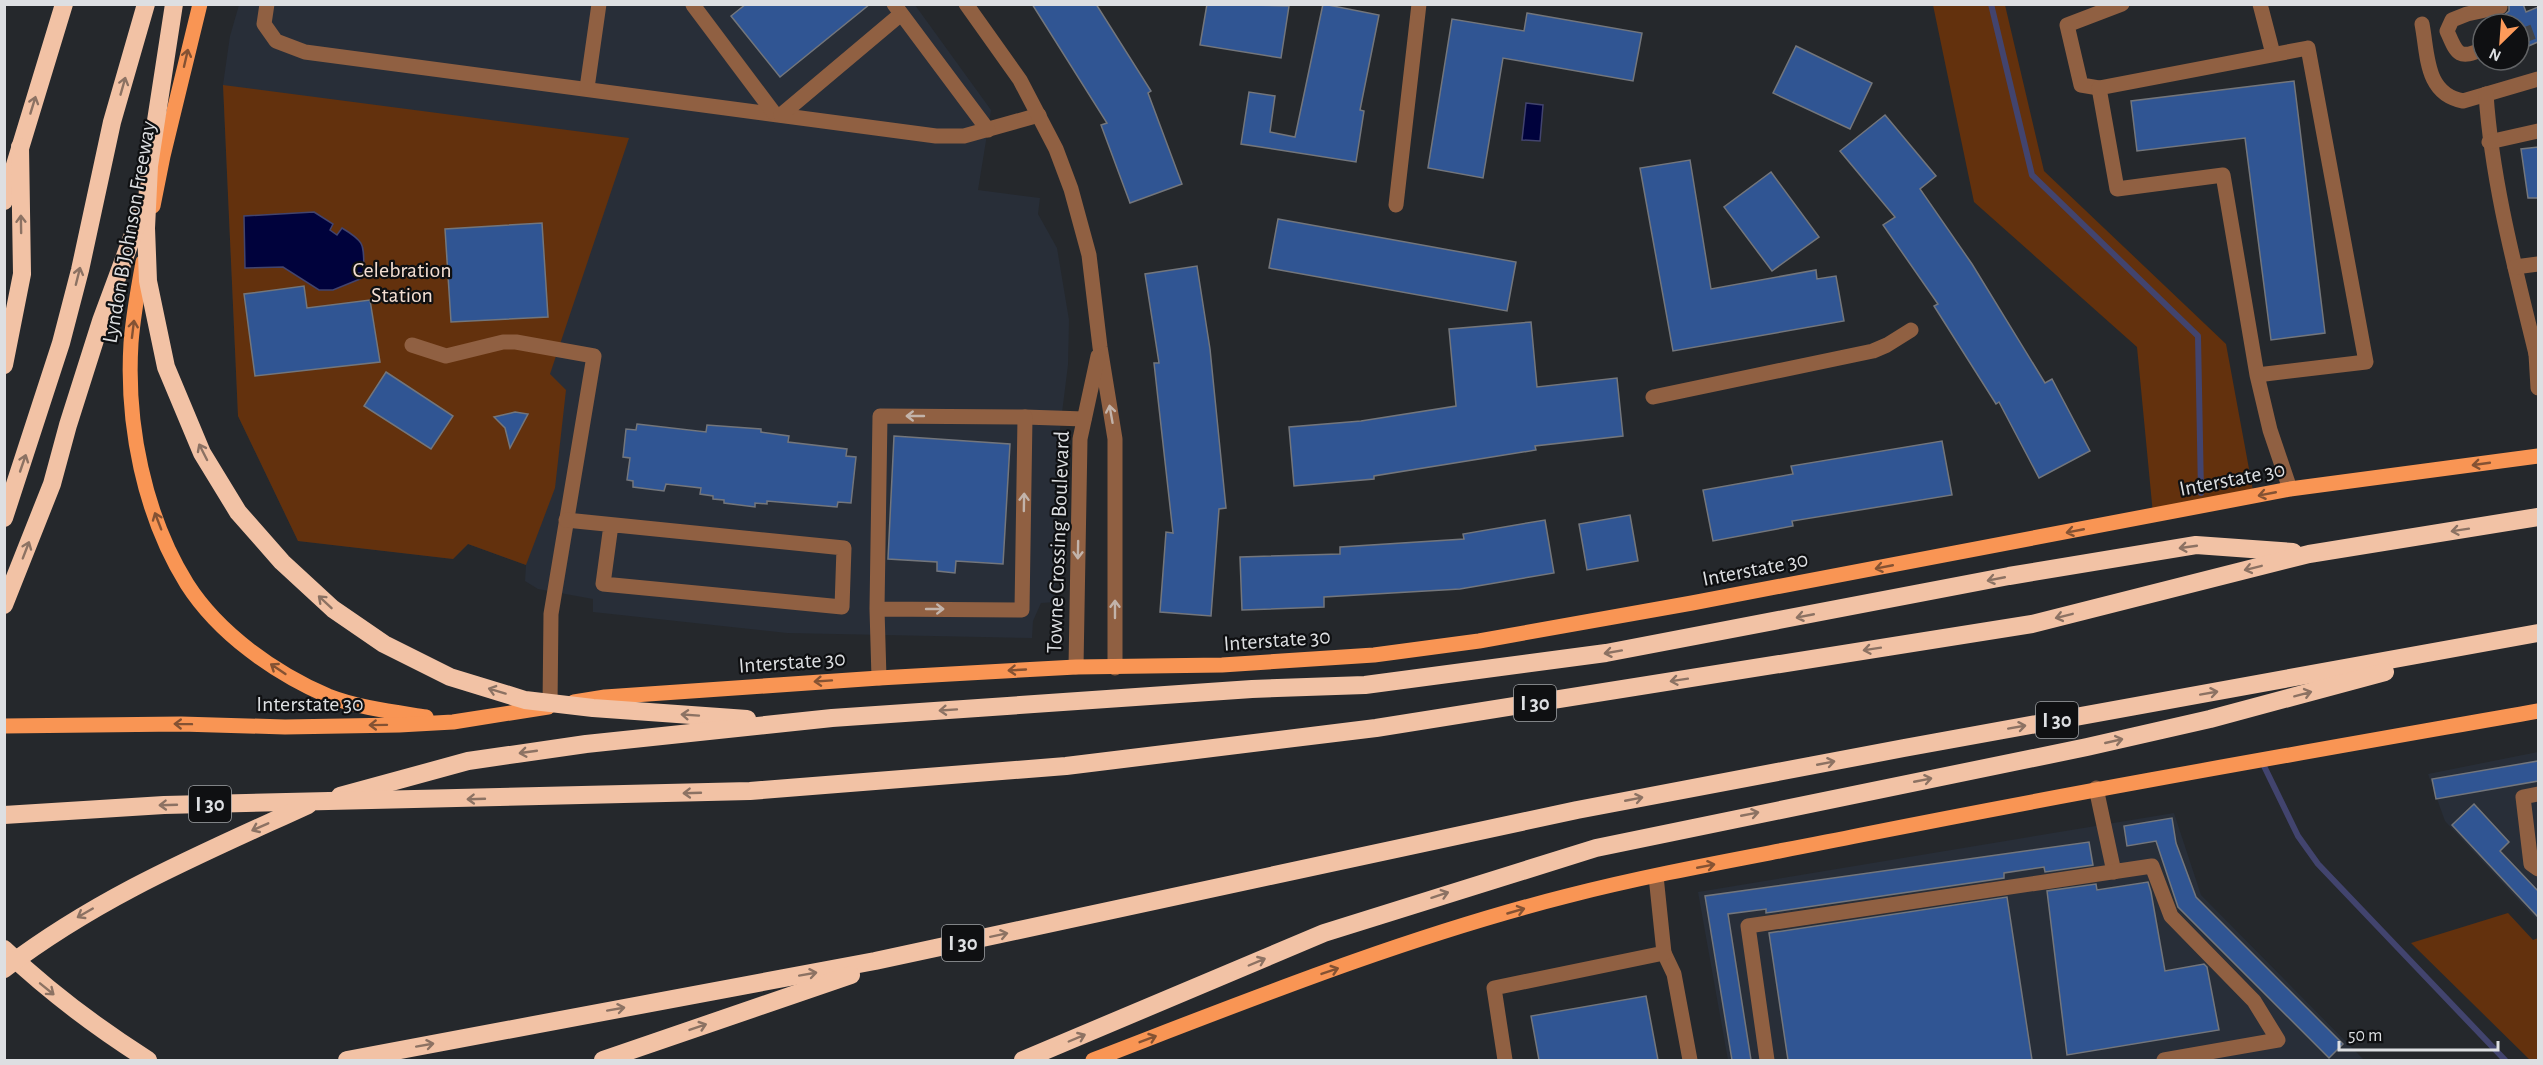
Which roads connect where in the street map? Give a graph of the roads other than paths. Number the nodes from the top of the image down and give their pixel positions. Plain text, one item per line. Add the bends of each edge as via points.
1 (64, 4) edge
2 (146, 4) edge
3 (174, 4) edge
4 (200, 4) edge
5 (267, 4) edge
6 (599, 4) edge
7 (966, 4) edge
8 (1419, 4) edge
9 (2122, 4) edge
10 (2260, 4) edge
11 (693, 5) edge
12 (2492, 7) edge
13 (897, 9) edge
14 (2447, 31) junction
15 (2272, 54) junction
16 (2471, 55) edge
17 (2538, 79) edge
18 (587, 88) junction
19 (2099, 88) junction
20 (2486, 94) junction
21 (777, 114) junction
22 (1039, 115) junction
23 (988, 130) junction
24 (2538, 132) edge
25 (2489, 142) junction
26 (20, 147) junction
27 (163, 156) junction
28 (4, 201) edge
29 (1396, 205) dead end
30 (2538, 264) edge
31 (2515, 267) junction
32 (1911, 330) dead end
33 (412, 345) dead end
34 (1100, 347) junction
35 (2537, 354) edge
36 (4, 365) edge
37 (2257, 375) junction
38 (2538, 388) edge
39 (1653, 397) dead end
40 (1025, 417) junction
41 (1084, 419) junction
42 (2538, 456) edge
43 (2290, 489) junction
44 (2538, 517) edge
45 (4, 518) edge
46 (566, 520) junction
47 (611, 525) junction
48 (2309, 554) junction
49 (4, 605) edge
50 (877, 609) junction
51 (2538, 633) edge
52 (2511, 638) junction
53 (1076, 667) junction
54 (1115, 668) junction
55 (879, 678) junction
56 (550, 706) junction
57 (2538, 711) edge
58 (453, 722) junction
59 (790, 722) junction
60 (10, 726) edge
61 (2096, 788) junction
62 (2538, 795) edge
63 (4, 815) edge
64 (2538, 869) edge
65 (2114, 872) junction
66 (1656, 876) junction
67 (4, 949) edge
68 (918, 953) junction
69 (1664, 953) junction
70 (4, 969) edge
71 (148, 1060) edge
72 (347, 1060) edge
73 (603, 1060) edge
74 (1023, 1060) edge
75 (1094, 1060) edge
76 (1505, 1060) edge
77 (1689, 1060) edge
78 (1767, 1060) edge
79 (2164, 1060) edge

26 -> 1 highway
45 -> 2 highway via 61,343 112,122
59 -> 3 highway via 525,700 450,677 384,644 333,609 282,562 238,512 202,453 166,367 148,281 149,166
27 -> 4 main road, Lyndon B Johnson Freeway
5 - 18 street via 264,24 276,41 305,52
6 - 18 street
7 - 22 street, Towne Crossing Boulevard via 1020,80
8 - 29 street
9 - 19 street via 2067,25 2081,85
10 - 15 street
11 - 21 street
12 - 14 street via 2452,20
13 - 21 street
13 - 23 street
14 - 16 street via 2456,51
14 - 20 street via 2423,30 2433,82 2451,99 2463,101
15 - 19 street
15 - 37 street via 2308,48 2366,362
17 - 20 street
18 - 21 street
19 - 37 street via 2117,189 2223,175
20 - 25 street
21 - 23 street via 936,136 964,136
22 - 23 street
22 - 34 street, Towne Crossing Boulevard via 1071,189 1089,255
24 - 25 street
25 - 31 street
26 - 28 highway
36 -> 26 highway via 22,274
49 -> 27 highway via 52,484 101,321
58 -> 27 main road, Lyndon B Johnson Freeway via 372,708 330,696 288,676 251,651 215,618 188,585 171,552 144,476 130,388 137,296
30 - 31 street
31 - 35 street
32 - 39 street via 1873,351
33 - 46 street via 446,356 516,342 594,356
34 - 41 street, Towne Crossing Boulevard
54 -> 34 street, Towne Crossing Boulevard via 1115,439
35 - 38 street
37 - 43 street
40 - 41 street
50 -> 40 street via 1022,610
40 -> 50 street via 880,416
41 -> 53 street, Towne Crossing Boulevard via 1080,439
42 -> 43 main road, Interstate 30
43 -> 54 main road, Interstate 30 via 1479,641 1374,655
44 -> 48 highway, I 30
46 - 47 street
46 - 56 street via 551,614
47 - 47 street via 844,548 843,607 603,584
48 -> 59 highway via 2196,546 2009,576 1606,653 1365,685
48 -> 63 highway, I 30 via 2032,624 1376,728 1066,766 750,791 164,805
50 - 55 street
51 - 52 highway, I 30
68 -> 52 highway, I 30 via 1577,810
74 -> 52 highway via 1324,933 1596,848 2210,719
53 - 54 main road, Interstate 30
53 -> 55 main road, Interstate 30
55 -> 56 main road, Interstate 30 via 605,698
56 - 58 main road, Interstate 30
57 - 61 main road
58 -> 60 main road, Interstate 30 via 285,727
59 -> 70 highway via 468,761 312,804 153,876 64,926
61 - 65 street
66 -> 61 main road
62 - 64 street via 2523,797 2531,864
65 - 78 street via 1748,926
65 - 79 street via 2152,866 2171,916 2254,1002 2278,1040
66 - 69 street
75 -> 66 main road via 1282,987 1453,928
67 -> 71 highway via 80,1015
72 -> 68 highway, I 30
73 -> 68 highway
69 - 76 street via 1494,988
69 - 77 street via 1674,974

